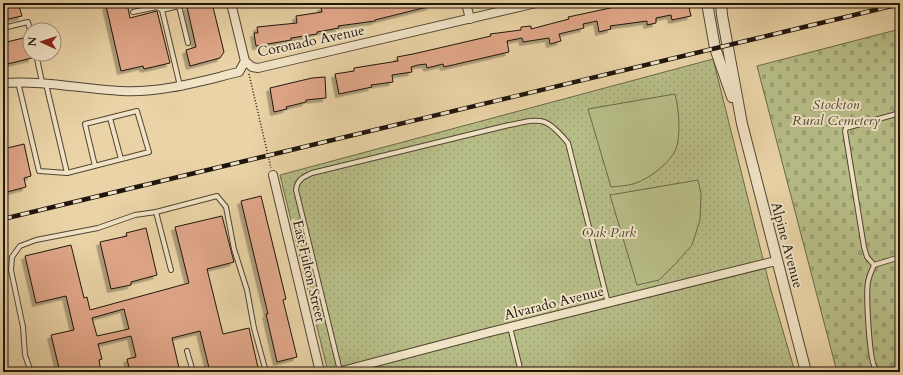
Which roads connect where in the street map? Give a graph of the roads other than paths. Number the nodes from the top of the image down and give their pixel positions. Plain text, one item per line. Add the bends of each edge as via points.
1 (190, 3) edge
2 (231, 3) edge
3 (466, 3) edge
4 (536, 3) edge
5 (707, 3) edge
6 (721, 3) edge
7 (179, 6) junction
8 (162, 10) junction
9 (133, 12) dead end
10 (470, 19) junction
11 (22, 23) edge
12 (3, 28) edge
13 (188, 43) dead end
14 (245, 61) junction
15 (38, 62) edge
16 (18, 82) junction
17 (3, 83) edge
18 (44, 83) junction
19 (180, 86) junction
20 (900, 114) edge
21 (110, 118) junction
22 (742, 124) junction
23 (121, 159) junction
24 (94, 166) junction
25 (67, 173) junction
26 (273, 175) road end
27 (156, 212) junction
28 (900, 257) edge
29 (776, 261) junction
30 (874, 264) junction
31 (171, 270) dead end
32 (608, 303) junction
33 (510, 327) junction
34 (187, 351) dead end
35 (900, 368) edge
36 (31, 372) edge
37 (193, 372) edge
38 (266, 372) edge
39 (320, 372) edge
40 (339, 372) edge
41 (522, 372) edge
42 (806, 372) edge

1 - 7 lane
2 - 14 street
3 - 10 street
4 - 10 street, Coronado Avenue
5 - 22 street, Alpine Avenue via 715,48
6 - 22 street, Alpine Avenue
7 - 8 lane
7 - 13 lane
8 - 9 lane via 157,7
8 - 19 lane
10 - 14 street, Coronado Avenue via 258,68
11 - 12 lane
14 - 19 street, Coronado Avenue via 239,72
15 - 18 lane
16 - 17 street, Coronado Avenue
16 - 18 street, Coronado Avenue
16 - 25 lane via 39,171
18 - 19 street, Coronado Avenue via 122,91
18 - 25 lane
20 - 30 lane via 846,128 845,131 864,247 867,257
21 - 23 lane
21 - 23 lane via 137,111 149,152
21 - 24 lane via 85,124
22 - 29 street, Alpine Avenue
23 - 24 lane
24 - 25 lane
26 - 39 street, East Fulton Street
27 - 31 lane
27 - 36 lane via 20,246 12,257 11,270 23,327 25,355
27 - 38 lane via 217,196 226,207 234,249 247,290
28 - 30 lane
29 - 32 street, Alvarado Avenue
29 - 42 street, Alpine Avenue
30 - 35 lane via 868,282 867,311 874,368 886,372
32 - 33 street, Alvarado Avenue
32 - 40 lane via 568,143 549,124 539,120 508,125 312,173 300,179 296,184 296,190
33 - 40 street, Alvarado Avenue
33 - 41 lane
34 - 37 lane

